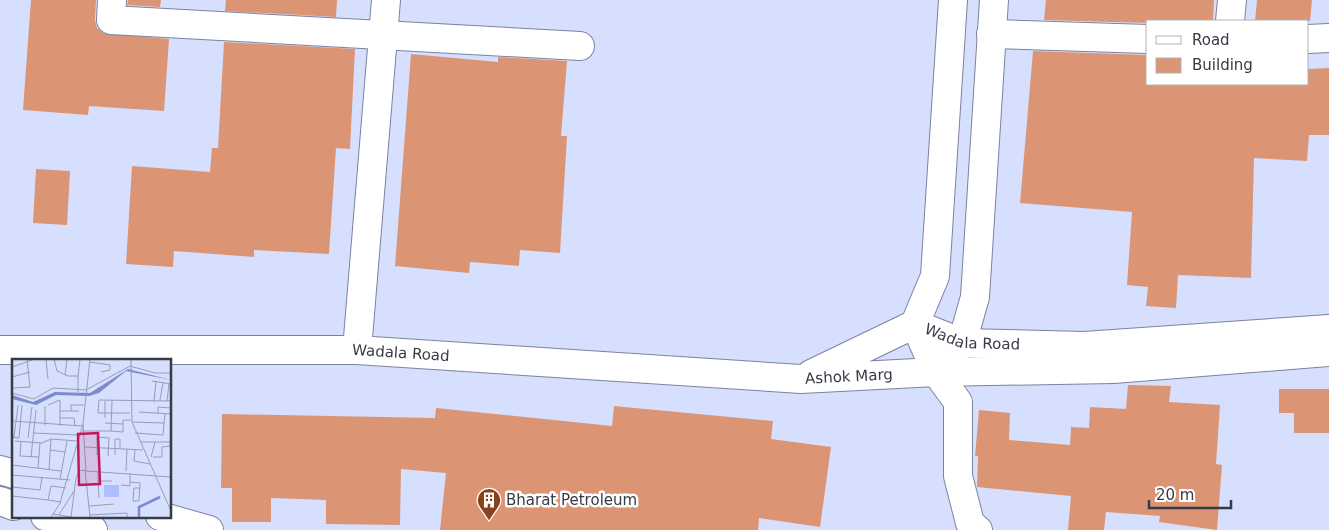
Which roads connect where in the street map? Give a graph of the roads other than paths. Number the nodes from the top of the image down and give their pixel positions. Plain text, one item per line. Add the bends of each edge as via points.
1 (112, 0) edge
2 (386, 0) edge
3 (952, 0) edge
4 (994, 0) edge
5 (1232, 0) edge
6 (1230, 20) edge
7 (991, 34) junction
8 (383, 35) junction
9 (1329, 38) edge
10 (1146, 39) edge
11 (1309, 39) edge
12 (580, 46) dead end
13 (915, 324) junction
14 (1329, 329) edge
15 (962, 343) junction
16 (0, 350) edge
17 (357, 350) junction
18 (1329, 352) edge
19 (936, 372) junction
20 (801, 379) junction
21 (0, 501) edge
22 (12, 505) edge
23 (51, 518) edge
24 (167, 518) edge
25 (93, 530) edge
26 (209, 530) edge
27 (978, 530) edge

1 - 8 street via 111,20
2 - 8 street
3 - 13 street via 935,276
4 - 7 street
5 - 6 street
7 - 10 street
7 - 15 street via 975,298
8 - 12 street
8 - 17 street
9 - 11 street
13 - 15 street, Wadala Road
13 - 19 street, Wadala Road
13 - 20 street, Ashok Marg
14 - 15 street, Wadala Road via 1084,346
15 - 19 street
16 - 17 street, Wadala Road
17 - 20 street, Wadala Road
18 - 19 street, Wadala Road via 1113,369
19 - 20 street, Ashok Marg
19 - 27 street via 958,402 958,476 970,523
21 - 22 street
23 - 25 street
24 - 26 street

